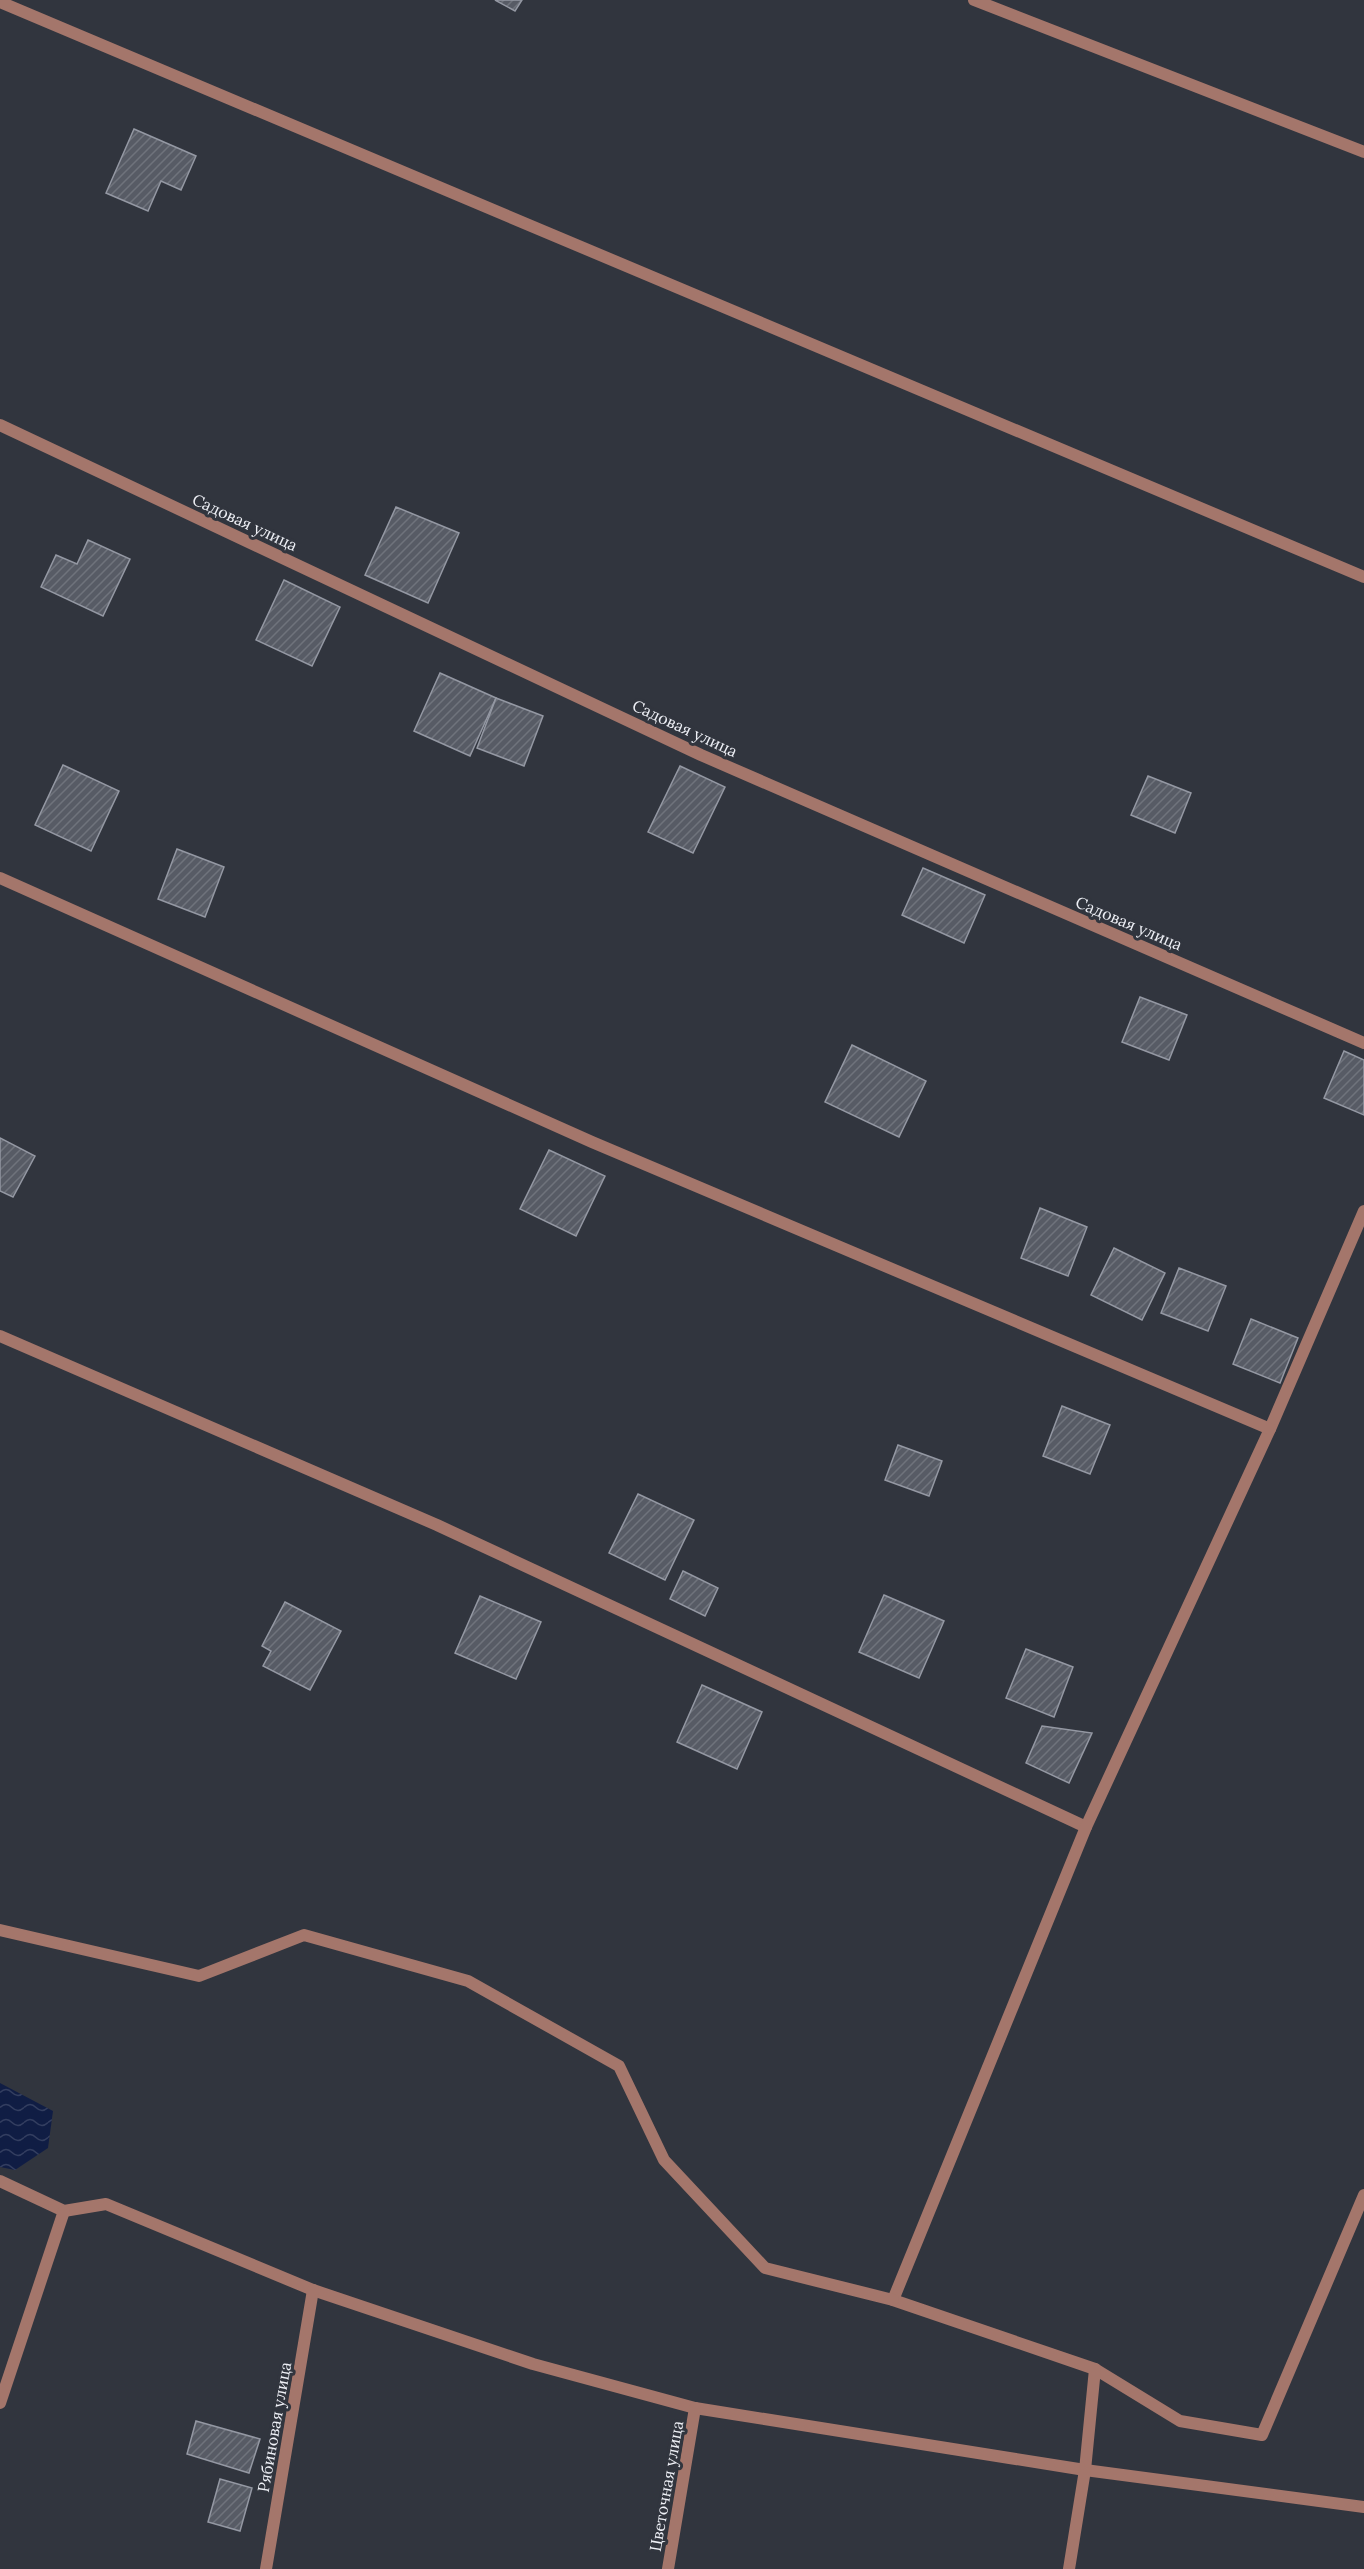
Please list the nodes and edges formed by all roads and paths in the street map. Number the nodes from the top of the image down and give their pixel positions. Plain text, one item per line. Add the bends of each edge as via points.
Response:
1 (975, 0) edge
2 (0, 2) edge
3 (1364, 152) edge
4 (0, 425) edge
5 (1364, 578) edge
6 (0, 878) edge
7 (1364, 1043) edge
8 (1364, 1211) edge
9 (0, 1336) edge
10 (1270, 1429) junction
11 (1086, 1827) junction
12 (0, 1930) edge
13 (0, 2181) edge
14 (1364, 2195) edge
15 (64, 2211) junction
16 (313, 2290) junction
17 (893, 2300) junction
18 (1095, 2369) junction
19 (0, 2403) edge
20 (695, 2408) junction
21 (1085, 2470) junction
22 (1364, 2506) edge
23 (266, 2569) edge
24 (668, 2569) edge
25 (1069, 2569) edge

1 - 3 street
2 - 5 street
4 - 7 street, Садовая улица via 701,755
6 - 10 street via 592,1142
8 - 10 street
9 - 11 street via 437,1525
10 - 11 street
11 - 17 street
12 - 17 street via 199,1976 304,1935 468,1981 619,2066 664,2160 765,2268
13 - 15 street
14 - 18 street via 1262,2435 1180,2421
15 - 16 street via 106,2204
15 - 19 street
16 - 20 street via 533,2364
16 - 23 street, Рябиновая улица
17 - 18 street
18 - 21 street
20 - 21 street
20 - 24 street, Цветочная улица
21 - 22 street
21 - 25 street

